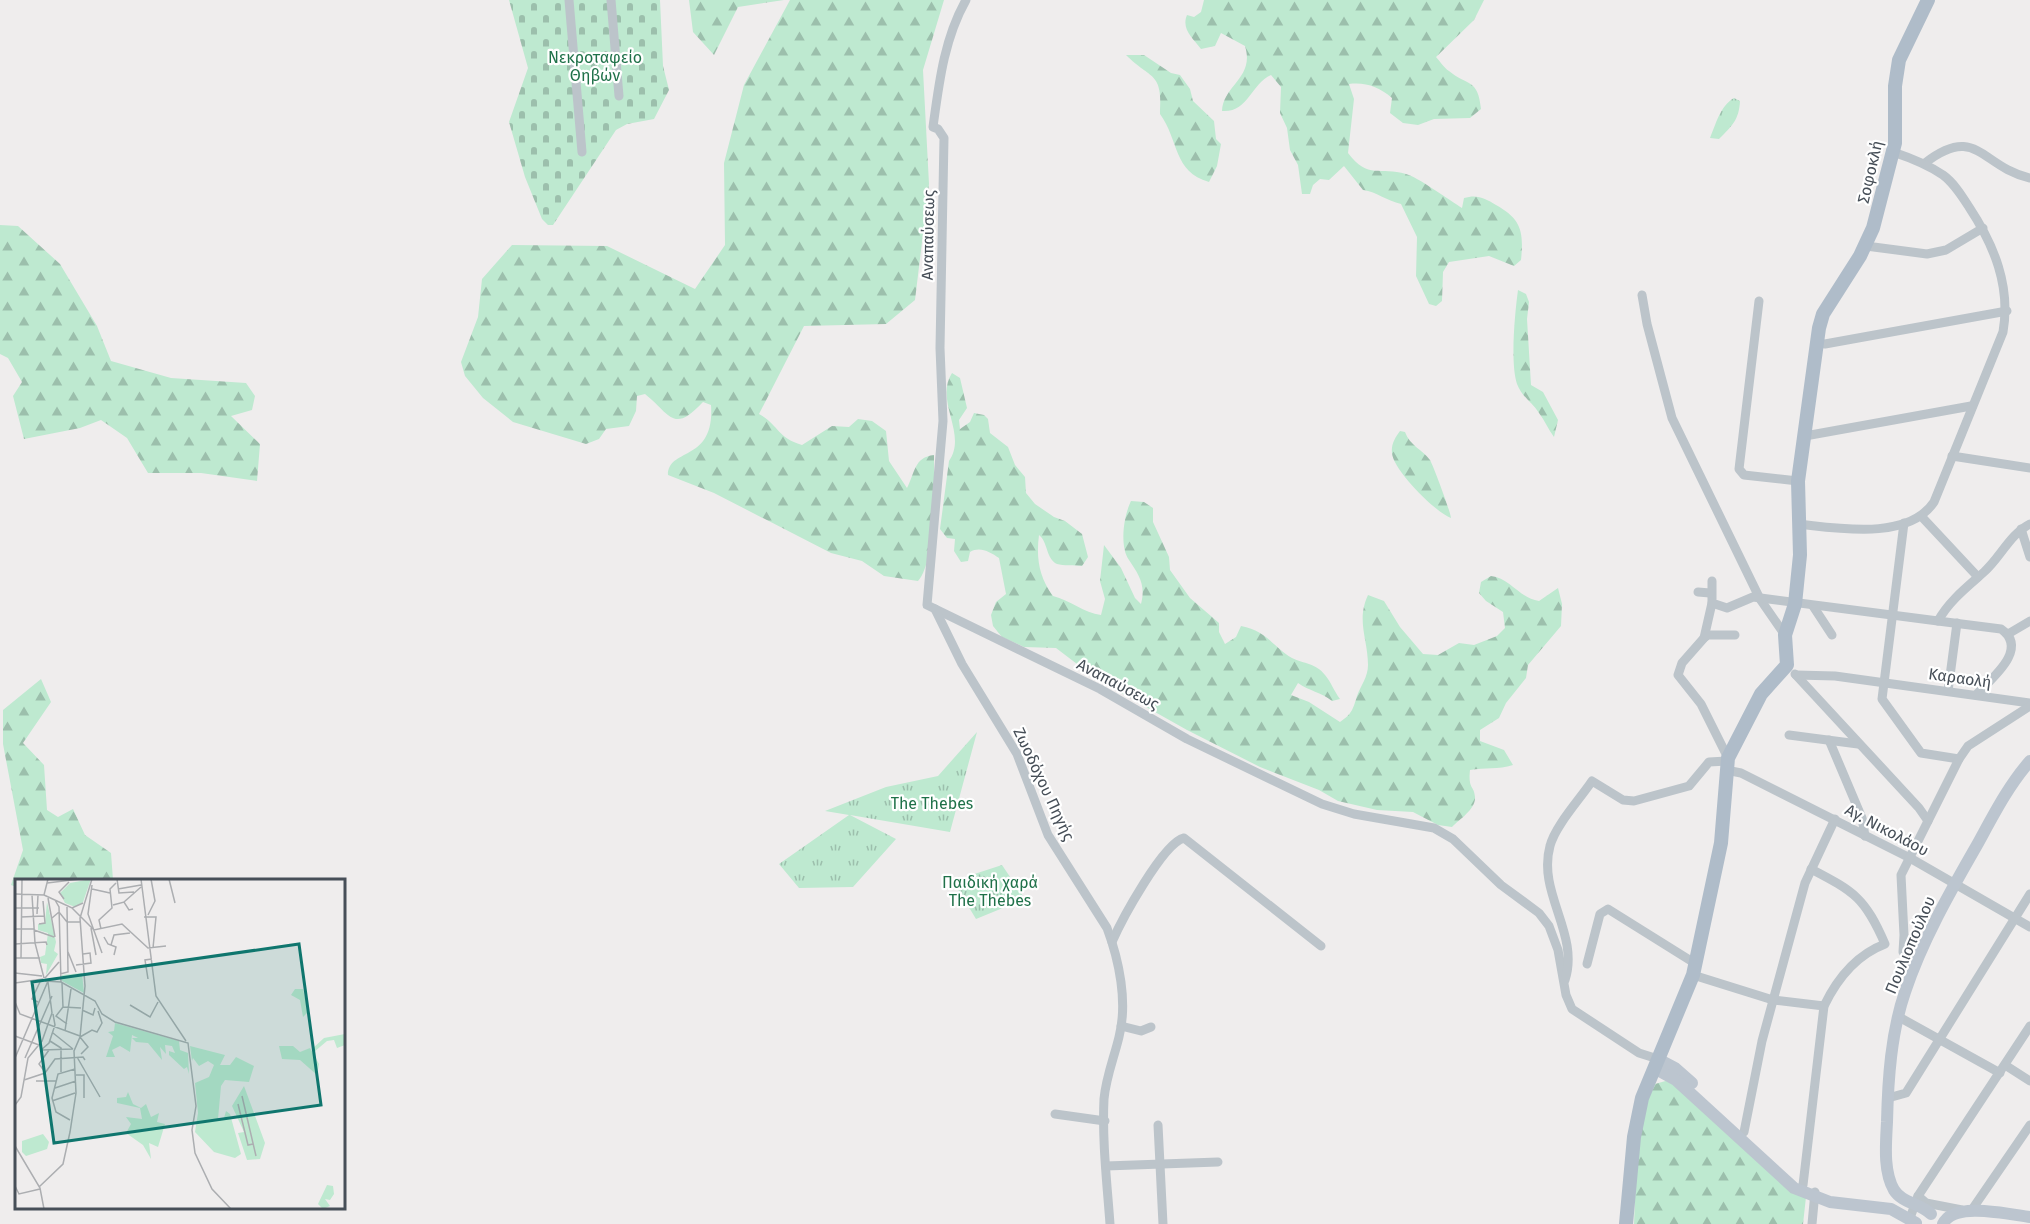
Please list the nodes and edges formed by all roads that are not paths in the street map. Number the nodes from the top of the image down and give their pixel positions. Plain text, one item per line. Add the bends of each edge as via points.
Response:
1 (569, 0) edge
2 (611, 0) edge
3 (966, 0) edge
4 (1928, 0) edge
5 (619, 96) dead end
6 (582, 152) dead end
7 (1893, 152) junction
8 (1924, 163) junction
9 (2030, 178) edge
10 (1983, 228) junction
11 (1866, 246) junction
12 (1642, 295) dead end
13 (1760, 301) dead end
14 (2007, 311) junction
15 (1816, 343) junction
16 (1971, 405) junction
17 (1805, 436) junction
18 (1952, 456) junction
19 (2030, 468) edge
20 (1798, 482) junction
21 (1921, 516) junction
22 (1904, 522) junction
23 (1798, 524) junction
24 (2026, 526) edge
25 (2030, 557) edge
26 (1978, 577) junction
27 (1712, 581) dead end
28 (1698, 592) dead end
29 (1711, 598) junction
30 (1760, 599) junction
31 (1795, 604) junction
32 (1813, 606) junction
33 (934, 609) junction
34 (1894, 616) junction
35 (1938, 621) junction
36 (2030, 621) edge
37 (1957, 623) junction
38 (965, 624) junction
39 (2008, 633) junction
40 (1735, 635) dead end
41 (1785, 635) junction
42 (1832, 635) dead end
43 (949, 636) junction
44 (1704, 638) junction
45 (1791, 670) junction
46 (1885, 682) junction
47 (1948, 692) junction
48 (1976, 695) junction
49 (2030, 704) edge
50 (1789, 735) dead end
51 (1828, 740) junction
52 (1858, 744) junction
53 (1959, 759) junction
54 (2030, 761) edge
55 (1727, 763) junction
56 (1835, 819) junction
57 (1928, 821) junction
58 (1865, 836) junction
59 (1910, 858) junction
60 (1811, 869) junction
61 (1955, 882) junction
62 (2030, 894) edge
63 (2015, 918) junction
64 (2030, 927) edge
65 (1112, 942) junction
66 (1885, 944) junction
67 (1321, 946) dead end
68 (1903, 951) junction
69 (1587, 964) dead end
70 (1694, 969) junction
71 (1914, 970) junction
72 (1564, 983) junction
73 (1773, 1000) junction
74 (1824, 1006) junction
75 (1899, 1017) junction
76 (1121, 1026) junction
77 (2030, 1026) edge
78 (1151, 1027) dead end
79 (1940, 1037) junction
80 (1656, 1064) junction
81 (2002, 1069) junction
82 (2030, 1080) edge
83 (1888, 1098) junction
84 (1055, 1114) dead end
85 (1104, 1121) junction
86 (1158, 1125) dead end
87 (2030, 1125) edge
88 (1746, 1137) junction
89 (1218, 1162) dead end
90 (1161, 1164) junction
91 (1106, 1166) junction
92 (1803, 1185) junction
93 (1815, 1195) junction
94 (1913, 1200) junction
95 (1967, 1210) junction
96 (1931, 1214) junction
97 (2030, 1217) edge
98 (1914, 1222) edge
99 (1110, 1224) edge
100 (1163, 1224) edge
101 (1626, 1224) edge
102 (1812, 1224) edge
103 (1941, 1224) edge

1 - 6 street
2 - 5 street
3 - 33 street, Αναπαύσεως via 953,22 936,95 933,127 944,138 940,348 943,421 927,605
4 - 7 main road, Σοφοκλή via 1899,60
7 - 8 street
7 - 11 main road, Σοφοκλή
8 - 9 street via 1942,150 1960,145 1974,148 2017,175
8 - 10 street via 1952,185
10 - 11 street via 1946,250 1926,254
10 - 14 street via 1999,264
11 - 15 main road, Σοφοκλή via 1823,314
12 - 30 street via 1672,418
13 - 20 street via 1739,469 1744,475
14 - 15 street
14 - 16 street via 2003,332
15 - 17 main road, Σοφοκλή
16 - 17 street
16 - 18 street
17 - 20 main road, Σοφοκλή
18 - 19 street
18 - 21 street via 1934,502
20 - 23 main road, Σοφοκλή
21 - 22 street
21 - 26 street
22 - 23 street via 1861,531
22 - 34 street
23 - 31 main road, Σοφοκλή via 1800,555
24 - 25 street
24 - 26 street
26 - 35 street via 1951,602
27 - 29 street
28 - 29 street
29 - 30 street via 1727,608 1753,597
29 - 44 street
30 - 31 street
30 - 41 street
31 - 32 street
31 - 41 main road, Σοφοκλή
32 - 34 street
32 - 42 street
33 - 38 street, Αναπαύσεως
33 - 43 street, Ζωοδόχου Πηγής
34 - 35 street
34 - 46 street
35 - 37 street
36 - 39 street
37 - 39 street
37 - 47 street
38 - 43 street
38 - 72 street, Αναπαύσεως via 1100,689 1187,739 1312,800 1354,814 1434,828 1453,839 1501,885 1539,913 1558,950
39 - 48 street via 2009,661
40 - 44 street
41 - 45 main road, Σοφοκλή
43 - 65 street, Ζωοδόχου Πηγής via 1017,754 1048,835
44 - 55 street via 1682,663 1678,675 1701,705
45 - 46 street, Καραολή
45 - 52 street
45 - 55 main road via 1761,694
46 - 47 street, Καραολή
46 - 53 street via 1882,699 1916,748 1921,753
47 - 48 street, Καραολή
48 - 49 street, Καραολή
49 - 53 street via 1968,746
50 - 51 street
51 - 52 street
51 - 58 street via 1862,818
52 - 57 street
53 - 57 street
54 - 61 street, Πουλιοπούλου via 2006,794
55 - 56 street, Αγ. Νικολάου
55 - 70 main road via 1721,843
55 - 72 street via 1709,762 1695,783 1634,801 1623,800 1592,781 1555,835 1548,854 1550,890 1568,945 1569,965
56 - 58 street, Αγ. Νικολάου
56 - 60 street
57 - 59 street
58 - 59 street, Αγ. Νικολάου
59 - 61 street, Αγ. Νικολάου
59 - 68 street via 1900,882
60 - 66 street via 1852,891 1871,912
60 - 73 street
61 - 63 street, Αγ. Νικολάου
61 - 71 street, Πουλιοπούλου
62 - 63 street
63 - 64 street, Αγ. Νικολάου
63 - 79 street
65 - 67 street via 1142,887 1171,847 1184,838
65 - 76 street, Ζωοδόχου Πηγής via 1121,986
66 - 68 street
66 - 74 street via 1869,950 1853,965 1835,984
68 - 71 street
69 - 70 street via 1600,914 1608,909
70 - 73 street
70 - 80 main road
71 - 75 street, Πουλιοπούλου
72 - 80 street, Αναπαύσεως via 1572,1009
73 - 74 street
73 - 88 street
74 - 92 street
75 - 79 street
75 - 83 street, Πουλιοπούλου
76 - 78 street via 1141,1031
76 - 85 street, Ζωοδόχου Πηγής via 1107,1082
77 - 81 street
79 - 81 street
79 - 83 street via 1906,1093
80 - 88 street via 1675,1068
80 - 101 main road via 1642,1098 1634,1137
81 - 82 street
81 - 94 street
83 - 94 street, Πουλιοπούλου via 1889,1173 1893,1189
84 - 85 street
85 - 91 street, Ζωοδόχου Πηγής
86 - 90 street
87 - 95 street
88 - 92 street
88 - 93 street via 1784,1180
89 - 90 street
90 - 91 street
90 - 100 street
91 - 99 street, Ζωοδόχου Πηγής
92 - 93 street
93 - 94 street
93 - 98 street via 1892,1209
93 - 102 street
94 - 95 street
94 - 96 street, Πουλιοπούλου
94 - 98 street
95 - 97 street
95 - 103 street via 1948,1215
96 - 98 street
96 - 103 street, Πουλιοπούλου

